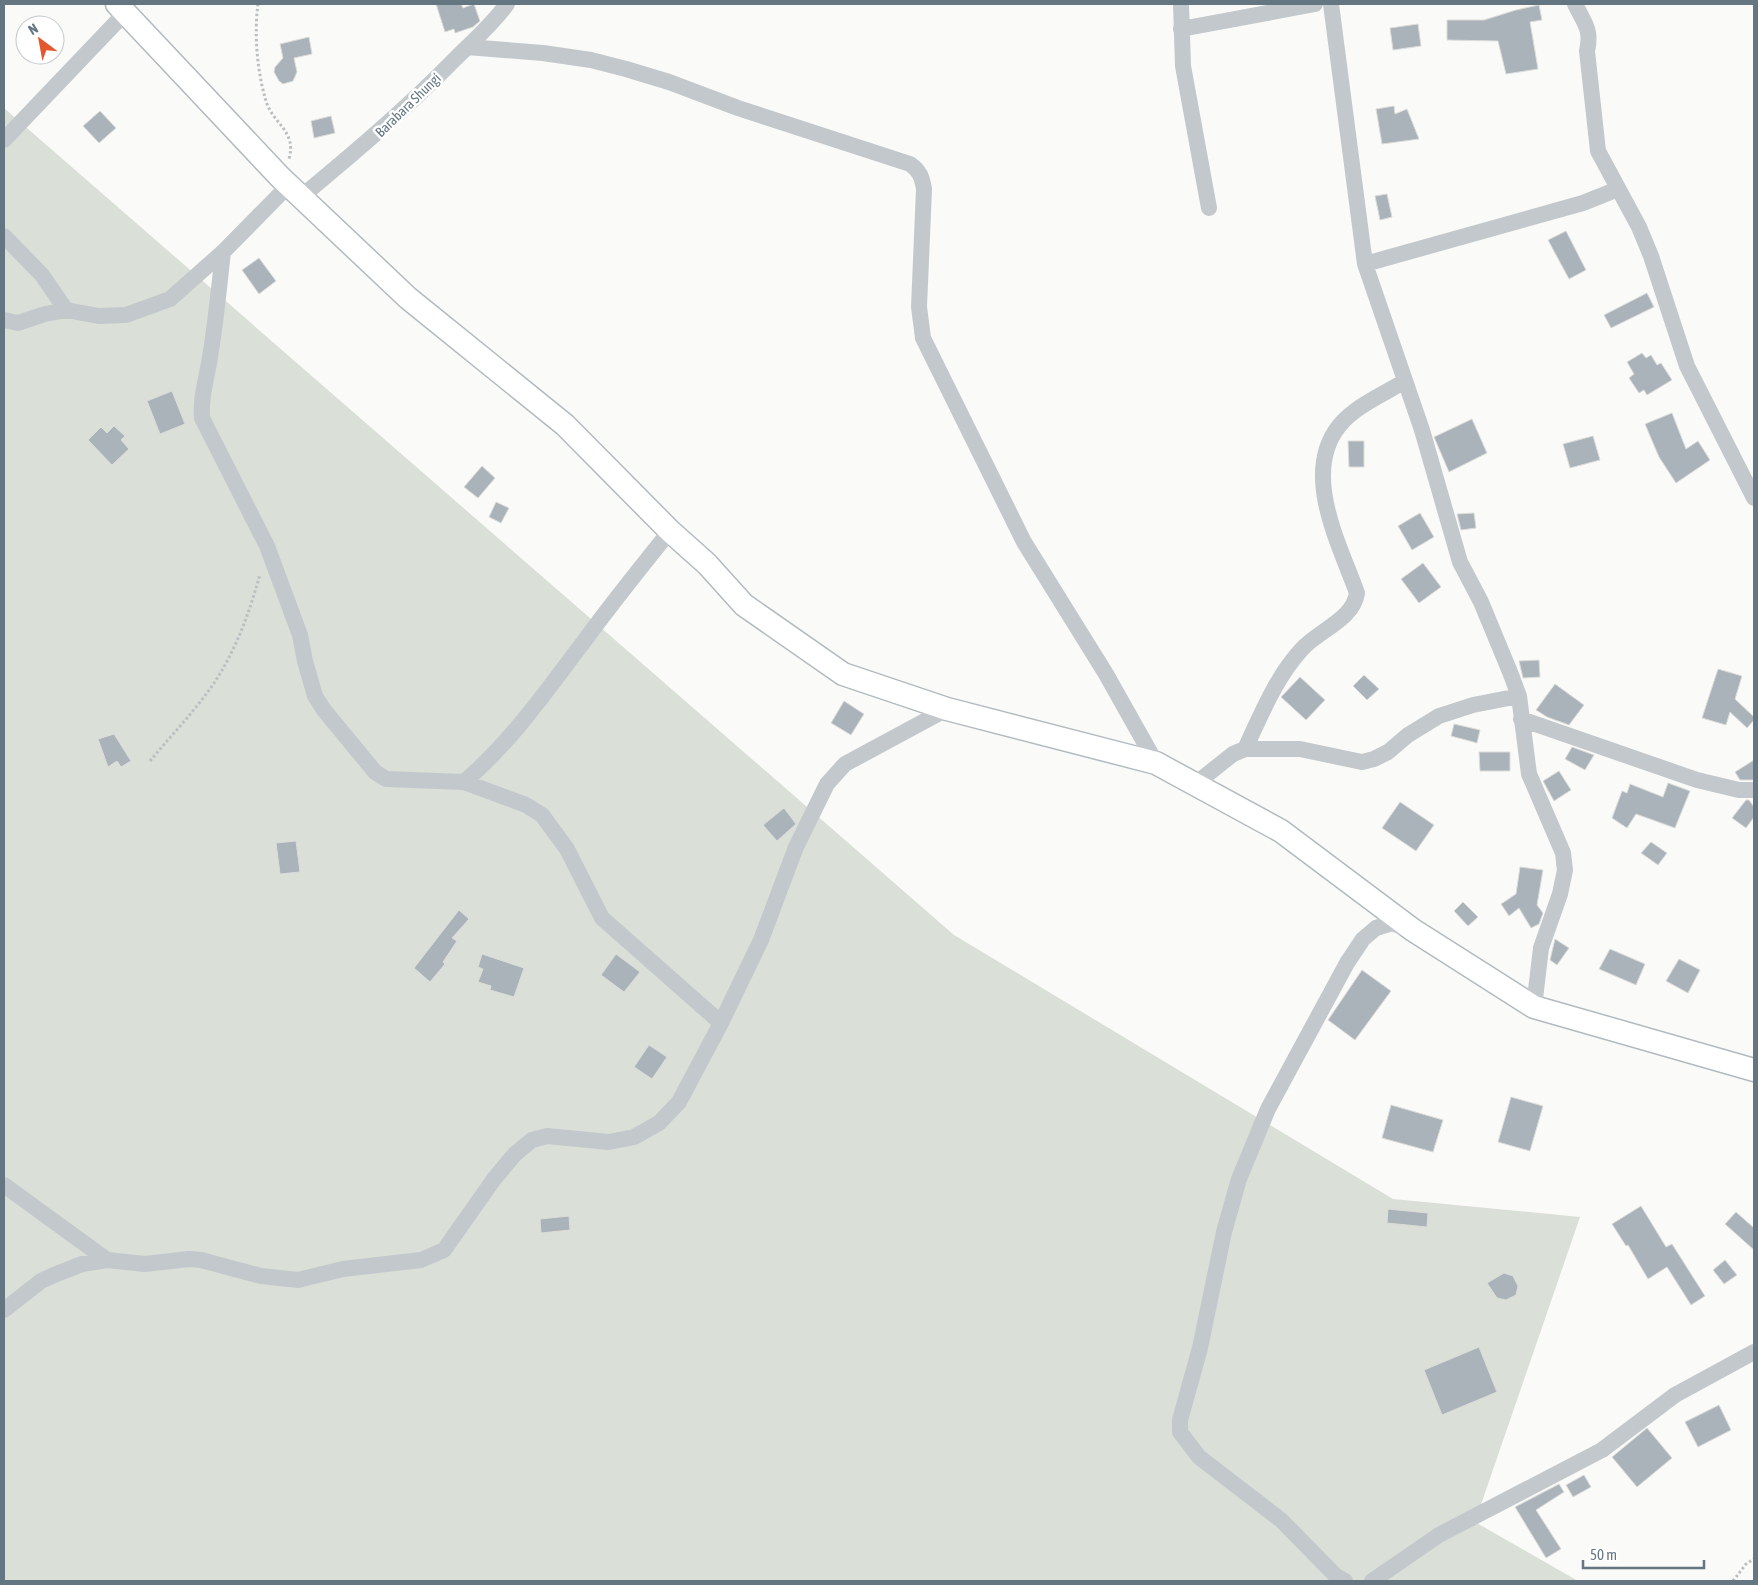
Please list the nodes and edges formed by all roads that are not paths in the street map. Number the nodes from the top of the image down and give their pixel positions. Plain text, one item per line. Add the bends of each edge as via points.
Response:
1 (507, 4) edge
2 (1180, 4) edge
3 (1315, 4) edge
4 (1331, 4) edge
5 (1575, 4) edge
6 (121, 8) edge
7 (1180, 29) junction
8 (467, 47) junction
9 (4, 140) edge
10 (290, 186) junction
11 (1618, 189) junction
12 (1209, 208) dead end
13 (4, 236) edge
14 (223, 252) junction
15 (1365, 264) junction
16 (66, 310) junction
17 (8, 324) edge
18 (1405, 381) junction
19 (1754, 498) edge
20 (670, 531) junction
21 (1519, 696) junction
22 (948, 709) junction
23 (1521, 719) junction
24 (1245, 749) junction
25 (1156, 763) junction
26 (464, 782) junction
27 (1194, 785) junction
28 (1754, 790) edge
29 (1413, 930) junction
30 (1534, 1007) junction
31 (721, 1023) junction
32 (1754, 1070) edge
33 (4, 1185) edge
34 (107, 1260) junction
35 (4, 1310) edge
36 (1754, 1352) edge
37 (1345, 1581) edge
38 (1372, 1581) edge

1 - 8 street, Barabara Shungi
2 - 7 street
3 - 7 street
4 - 15 street
5 - 11 street via 1590,37 1587,51 1598,151
6 - 9 street
6 - 10 street
7 - 12 street via 1183,66
8 - 10 street, Barabara Shungi via 373,138
8 - 25 street via 552,54 626,69 838,139 917,169 924,188 918,307 923,338 1024,542 1106,674
10 - 14 street, Barabara Shungi
10 - 20 street via 408,298 565,425
11 - 15 street via 1583,203
11 - 19 street via 1651,256 1687,366
13 - 16 street via 42,275
14 - 16 street, Barabara Shungi via 170,299 150,307 126,315 99,316
14 - 26 street via 212,347 201,400 202,418 267,546 300,635 315,696 375,772 386,779
15 - 18 street
16 - 17 street
18 - 21 street via 1460,562 1496,635
18 - 24 street via 1363,406 1340,425 1330,441 1324,459 1322,483 1357,593 1356,603 1349,613 1303,647 1288,665
20 - 22 street via 707,564 744,605 844,674
20 - 26 street via 611,604 527,718 491,759
21 - 23 street
21 - 24 street via 1439,716 1388,752 1362,762 1300,749
22 - 25 street
22 - 31 street via 846,764 827,784 796,847 761,940
23 - 28 street via 1697,780 1739,790
23 - 30 street via 1529,774 1563,853 1565,870 1560,894 1540,948
24 - 27 street via 1233,754
25 - 27 street
26 - 31 street via 526,805 542,815 567,848 602,918
27 - 29 street via 1281,831
29 - 30 street
29 - 37 street via 1392,923 1376,928 1363,939 1268,1109 1239,1179 1224,1232 1200,1348 1180,1420 1180,1432 1199,1457 1281,1520 1336,1576
30 - 32 street
31 - 34 street via 679,1102 659,1123 634,1137 609,1142 547,1136 532,1140 515,1154 444,1250 434,1256 343,1269 298,1280 261,1276 195,1260 145,1264
33 - 34 street
34 - 35 street via 82,1264 41,1281
36 - 38 street via 1674,1395 1602,1450 1439,1535

